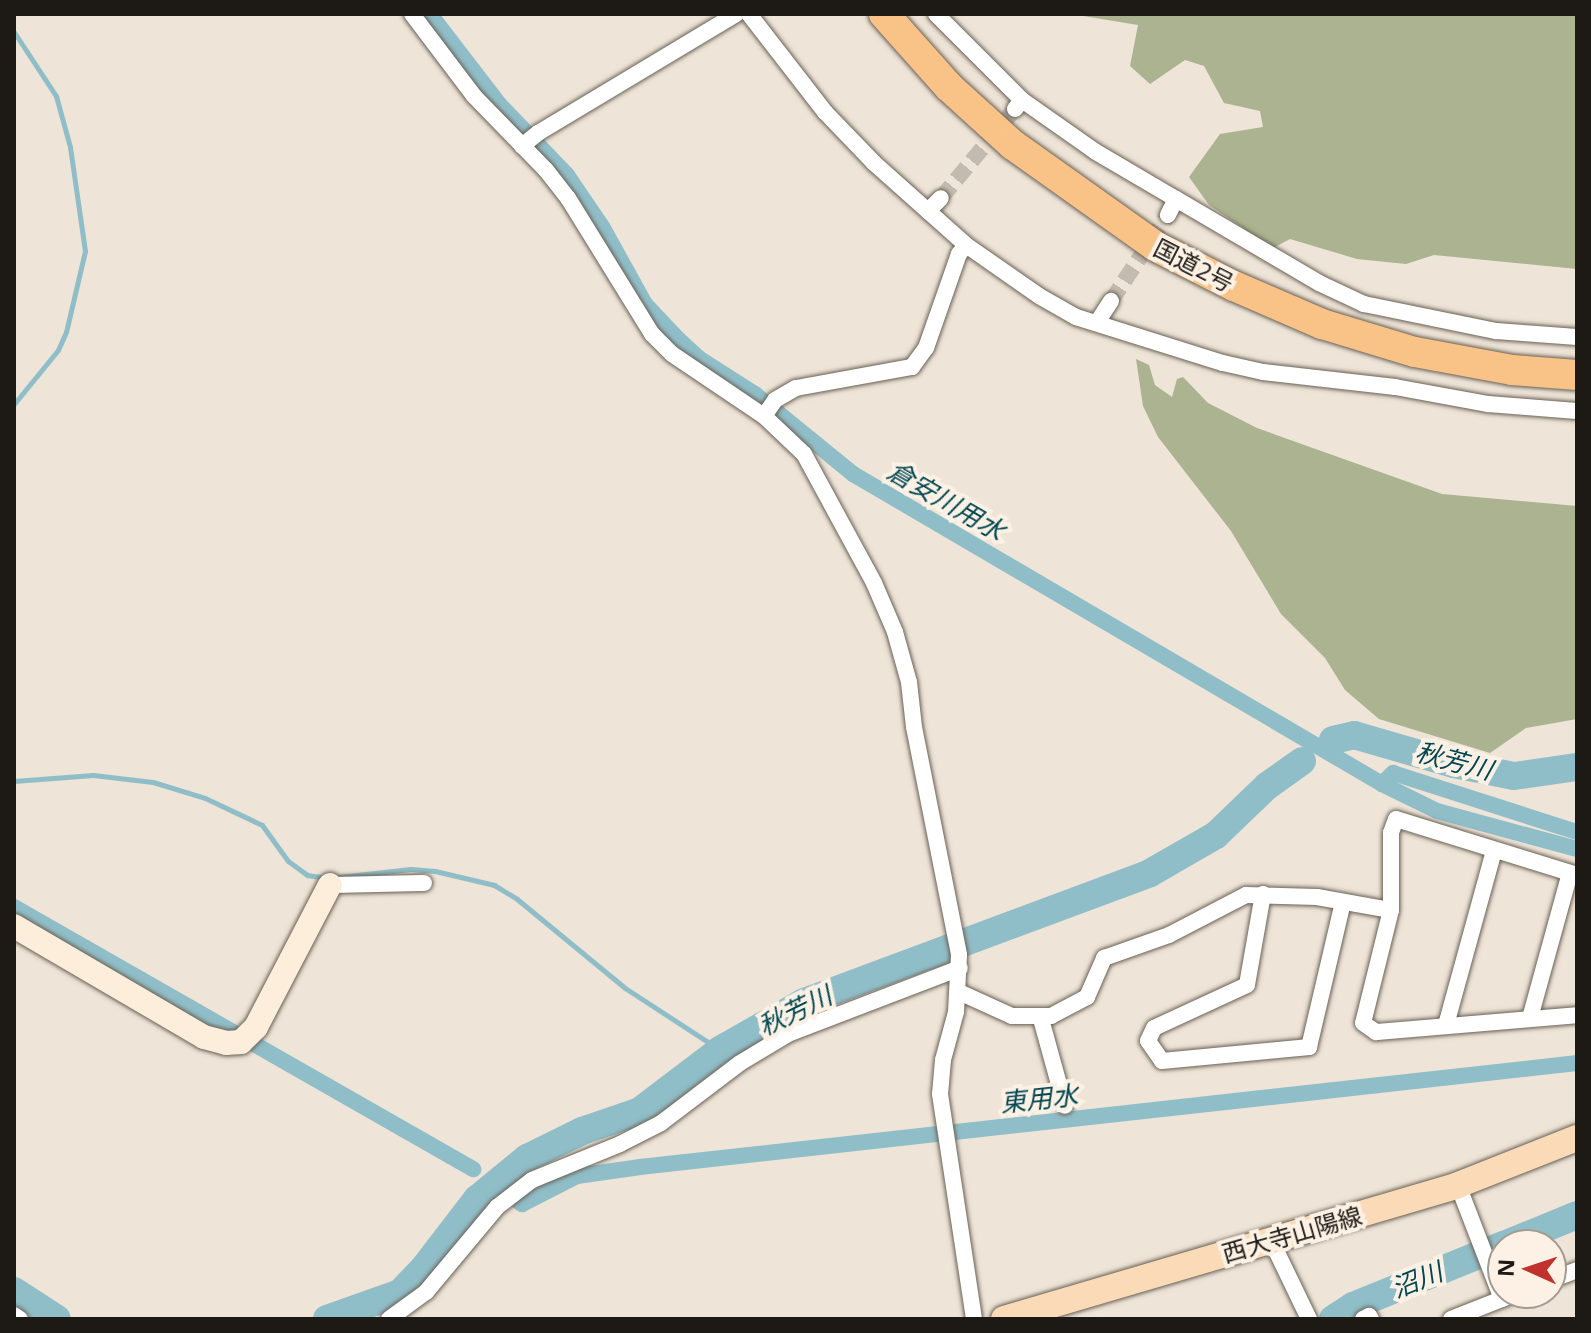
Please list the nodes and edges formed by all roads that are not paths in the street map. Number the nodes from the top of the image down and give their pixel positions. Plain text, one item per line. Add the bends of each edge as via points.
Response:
1 (412, 14) edge
2 (736, 14) edge
3 (749, 14) edge
4 (884, 14) edge
5 (936, 14) edge
6 (529, 141) junction
7 (941, 198) tunnel mouth
8 (1176, 199) junction
9 (928, 211) junction
10 (1168, 215) tunnel mouth
11 (966, 245) junction
12 (1111, 301) tunnel mouth
13 (1098, 321) junction
14 (1577, 337) edge
15 (1577, 375) edge
16 (768, 410) junction
17 (1577, 411) edge
18 (1494, 851) junction
19 (1574, 874) edge
20 (424, 883) dead end
21 (330, 885) joint
22 (1263, 894) junction
23 (1343, 902) junction
24 (1391, 910) junction
25 (14, 926) edge
26 (960, 962) junction
27 (959, 992) junction
28 (1577, 1015) edge
29 (1530, 1018) junction
30 (1041, 1019) junction
31 (1446, 1025) junction
32 (1065, 1106) dead end
33 (1577, 1138) edge
34 (1458, 1185) junction
35 (1271, 1240) junction
36 (1487, 1247) edge
37 (1487, 1305) edge
38 (14, 1315) edge
39 (20, 1319) edge
40 (389, 1319) edge
41 (974, 1319) edge
42 (1004, 1319) edge
43 (1309, 1319) edge
44 (1363, 1319) edge
45 (1371, 1319) edge
46 (1451, 1319) edge

1 - 6 street via 474,96
2 - 6 street
3 - 9 street via 825,112
4 - 15 highway, 国道2号 via 949,87 1013,145 1168,252 1322,324 1415,352 1512,370
5 - 8 street via 1018,104
6 - 16 street via 652,334 672,354
7 - 9 street
8 - 10 street
8 - 14 street via 1364,304 1496,331
9 - 11 street
11 - 13 street via 1039,296 1076,317
11 - 16 street via 926,348 912,367 796,388
12 - 13 street
13 - 17 street via 1263,372 1488,404
16 - 26 street via 818,475 895,632 909,682
18 - 19 street
18 - 24 street via 1396,819 1391,833
18 - 31 street
19 - 29 street
20 - 21 street
21 - 25 street via 256,1027 241,1042 204,1037
22 - 23 street
22 - 23 street via 1247,985 1154,1028 1148,1041 1162,1061 1309,1047
22 - 30 street via 1246,895 1169,935 1104,958 1087,997
23 - 24 street
24 - 31 street via 1363,1023 1376,1032
26 - 27 street
26 - 40 street via 788,1034 661,1123 532,1180 497,1207 426,1292
27 - 30 street via 1012,1016
27 - 41 street via 943,1060 942,1129
28 - 29 street
29 - 31 street
30 - 32 street
33 - 34 main road, 西大寺山陽線
34 - 35 main road, 西大寺山陽線
34 - 36 street
35 - 42 main road, 西大寺山陽線
35 - 43 street
37 - 46 street
38 - 39 street
44 - 45 street

